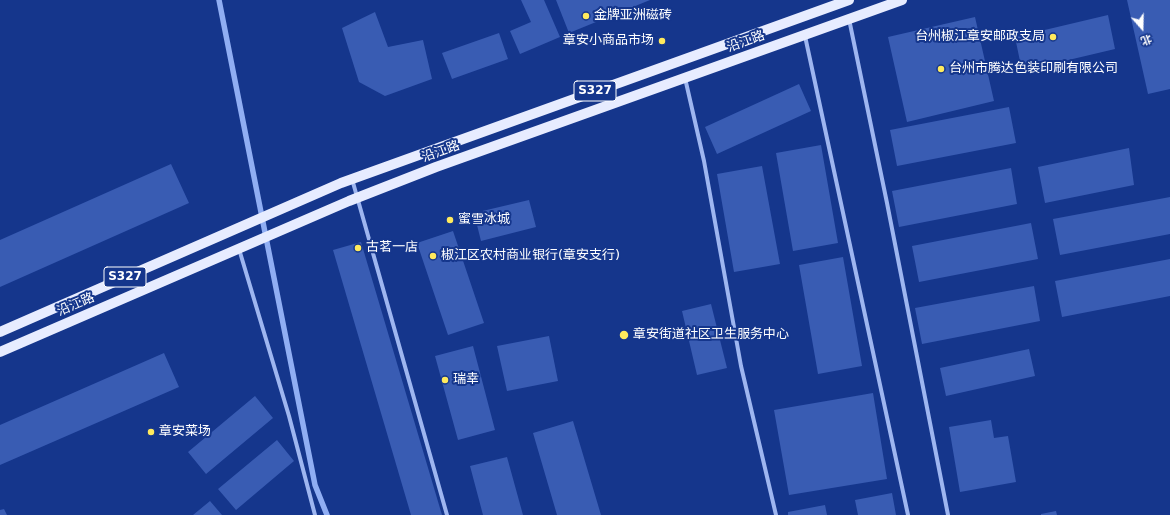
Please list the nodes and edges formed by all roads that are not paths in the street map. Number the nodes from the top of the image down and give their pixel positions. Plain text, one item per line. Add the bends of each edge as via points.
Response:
1 (849, 0) edge
2 (902, 0) edge
3 (848, 19) junction
4 (804, 36) junction
5 (685, 78) junction
6 (352, 179) junction
7 (353, 199) junction
8 (238, 249) junction
9 (0, 332) edge
10 (0, 352) edge
11 (315, 515) edge
12 (447, 515) edge
13 (776, 515) edge
14 (908, 515) edge
15 (948, 515) edge

1 - 6 main road, 沿江路 / S327
2 - 3 main road, 沿江路
3 - 4 main road, 沿江路
3 - 15 street
4 - 5 main road, 沿江路
4 - 14 street
5 - 7 main road, 沿江路
5 - 13 street via 704,161 741,366
6 - 7 street
6 - 9 main road, 沿江路 / S327
7 - 8 main road, 沿江路
7 - 12 street
8 - 10 main road, 沿江路
8 - 11 street via 290,416

